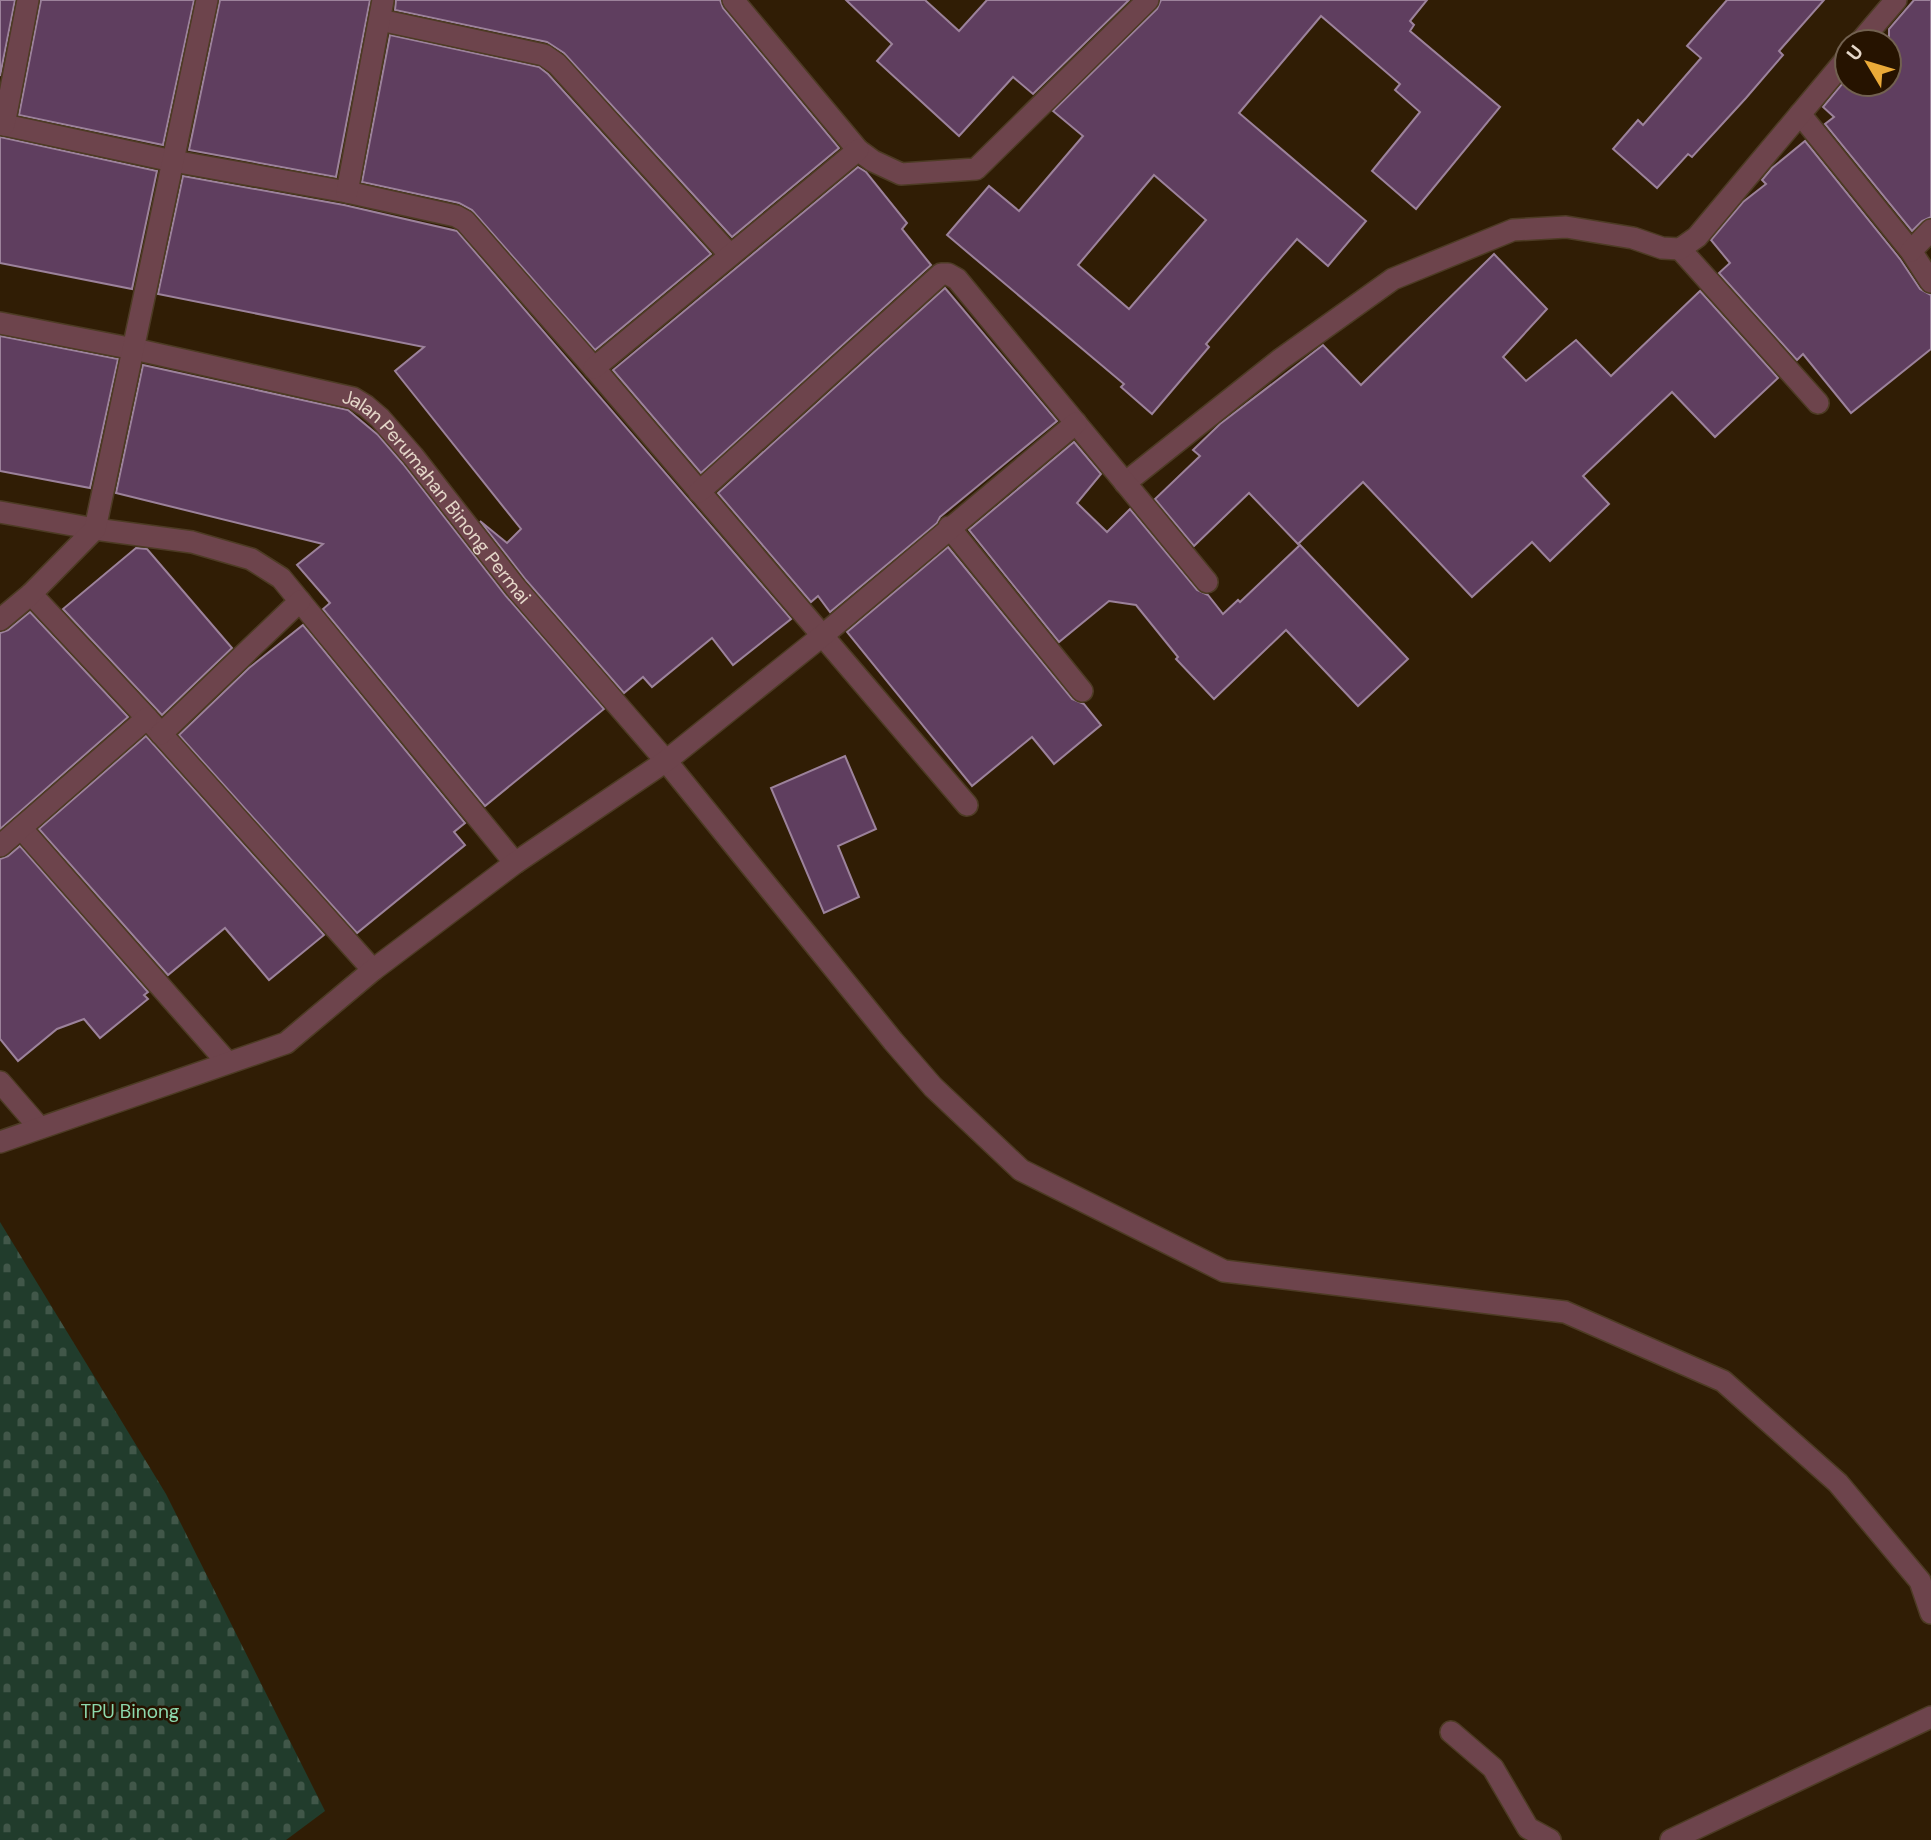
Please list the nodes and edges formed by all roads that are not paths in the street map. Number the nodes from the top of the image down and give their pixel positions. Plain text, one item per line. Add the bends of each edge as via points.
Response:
1 (28, 0) edge
2 (207, 0) edge
3 (1148, 0) edge
4 (1896, 0) edge
5 (743, 4) edge
6 (381, 10) edge
7 (1872, 28) edge
8 (1833, 75) edge
9 (1800, 114) junction
10 (2, 125) edge
11 (858, 150) junction
12 (173, 161) junction
13 (347, 192) junction
14 (1931, 230) edge
15 (1680, 249) junction
16 (1911, 251) junction
17 (730, 255) junction
18 (1931, 282) edge
19 (0, 323) edge
20 (134, 349) junction
21 (594, 368) junction
22 (1818, 403) dead end
23 (1076, 423) junction
24 (1125, 483) junction
25 (699, 492) junction
26 (0, 512) edge
27 (949, 527) junction
28 (95, 529) junction
29 (1207, 582) dead end
30 (31, 594) junction
31 (300, 601) junction
32 (0, 620) edge
33 (822, 636) junction
34 (1082, 691) dead end
35 (154, 726) junction
36 (666, 761) junction
37 (967, 805) dead end
38 (21, 828) junction
39 (0, 846) edge
40 (515, 863) junction
41 (373, 970) junction
42 (227, 1062) junction
43 (0, 1082) edge
44 (38, 1127) junction
45 (0, 1142) edge
46 (1931, 1611) edge
47 (1931, 1717) edge
48 (1451, 1732) dead end
49 (1550, 1840) edge
50 (1671, 1840) edge

1 - 10 street
2 - 12 street
3 - 11 street via 975,169 901,174
4 - 7 street
5 - 11 street
6 - 13 street
6 - 17 street via 544,55 568,74
8 - 9 street
9 - 15 street via 1697,237
9 - 16 street
10 - 12 street
11 - 17 street
12 - 13 street
12 - 20 street
13 - 21 street via 466,221
14 - 16 street
15 - 22 street
15 - 24 street via 1566,226 1513,230 1393,279 1281,359
16 - 18 street
17 - 21 street
19 - 20 street, Jalan Perumahan Binong Permai
20 - 28 street
20 - 36 street, Jalan Perumahan Binong Permai via 353,398 366,406 413,456 516,588
21 - 25 street
23 - 24 street
23 - 25 street via 957,279 941,274
23 - 27 street
24 - 29 street
25 - 33 street
26 - 28 street
27 - 33 street
27 - 34 street
28 - 30 street
28 - 31 street via 192,542 251,559 281,578
30 - 32 street
30 - 35 street
31 - 35 street
31 - 40 street
33 - 36 street
33 - 37 street
35 - 38 street
35 - 41 street
36 - 40 street
36 - 46 street, Jalan Perumahan Binong Permai via 893,1041 933,1087 1021,1170 1224,1271 1565,1312 1723,1381 1838,1483 1920,1581
38 - 39 street
38 - 42 street
40 - 41 street
41 - 42 street via 286,1043
42 - 44 street
43 - 44 street
44 - 45 street
47 - 50 street
48 - 49 street via 1493,1768 1528,1828

